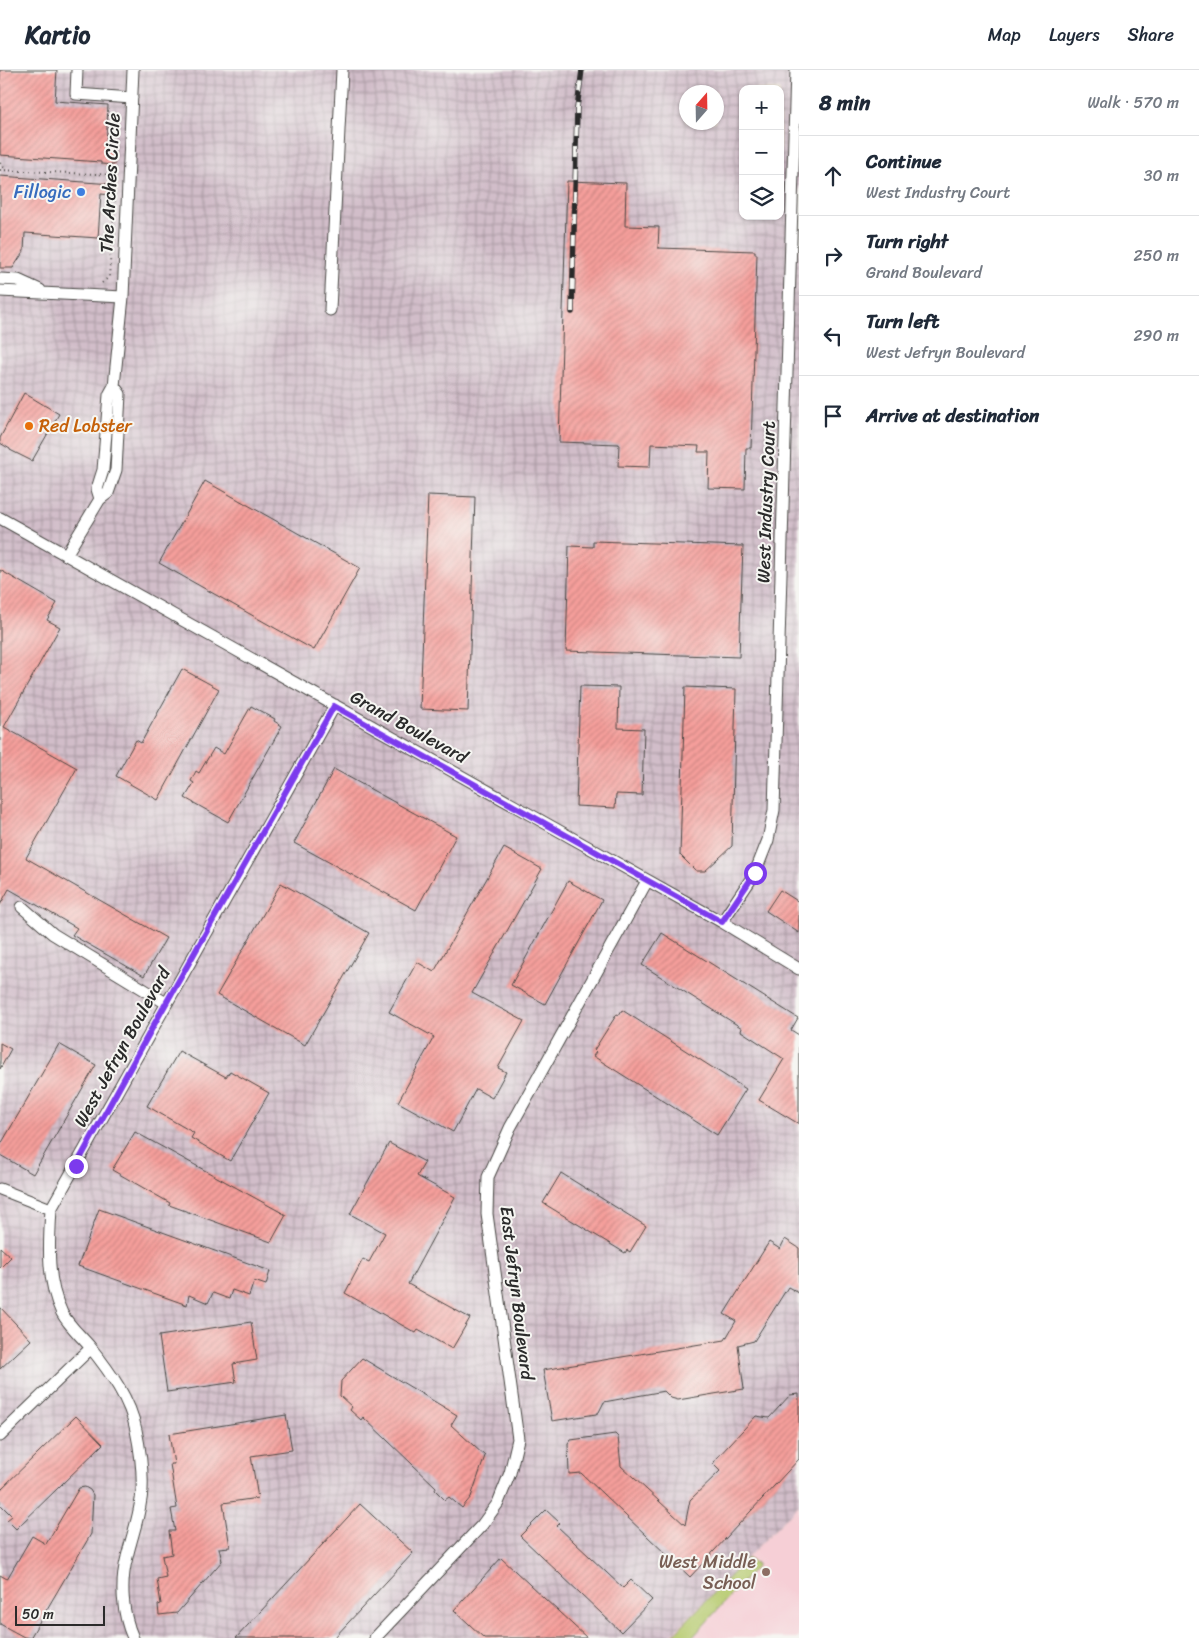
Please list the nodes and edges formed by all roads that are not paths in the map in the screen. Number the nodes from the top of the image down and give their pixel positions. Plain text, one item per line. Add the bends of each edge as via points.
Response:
1 (78, 70) edge
2 (133, 70) edge
3 (342, 70) edge
4 (796, 70) edge
5 (132, 98) junction
6 (0, 279) edge
7 (0, 292) edge
8 (49, 293) junction
9 (123, 297) junction
10 (330, 310) dead end
11 (0, 518) edge
12 (66, 555) junction
13 (334, 706) junction
14 (647, 881) junction
15 (22, 907) dead end
16 (722, 922) junction
17 (799, 955) edge
18 (796, 967) edge
19 (166, 1003) junction
20 (0, 1189) edge
21 (51, 1209) junction
22 (91, 1348) junction
23 (0, 1436) edge
24 (133, 1638) edge
25 (375, 1638) edge

1 - 5 street via 76,94
2 - 5 street, The Arches Circle
3 - 10 street
4 - 16 street, West Industry Court via 774,810 768,840 755,873
5 - 9 street, The Arches Circle
6 - 8 street via 18,280
7 - 8 street
8 - 9 street
9 - 12 street, The Arches Circle via 114,386 120,394 116,470 108,493 100,499
11 - 12 street, Grand Boulevard
12 - 13 street, Grand Boulevard
13 - 14 street, Grand Boulevard
13 - 19 street, West Jefryn Boulevard
14 - 16 street, Grand Boulevard
14 - 25 street, East Jefryn Boulevard via 510,1128 488,1177 487,1214 518,1440 510,1473 498,1503 482,1526
15 - 19 street via 53,934
16 - 18 street, Grand Boulevard
17 - 18 street
19 - 21 street, West Jefryn Boulevard
20 - 21 street
21 - 22 street, West Jefryn Boulevard via 49,1253 53,1289 63,1314
22 - 23 street
22 - 24 street, West Jefryn Boulevard via 128,1404 136,1429 142,1490 126,1559 123,1597

